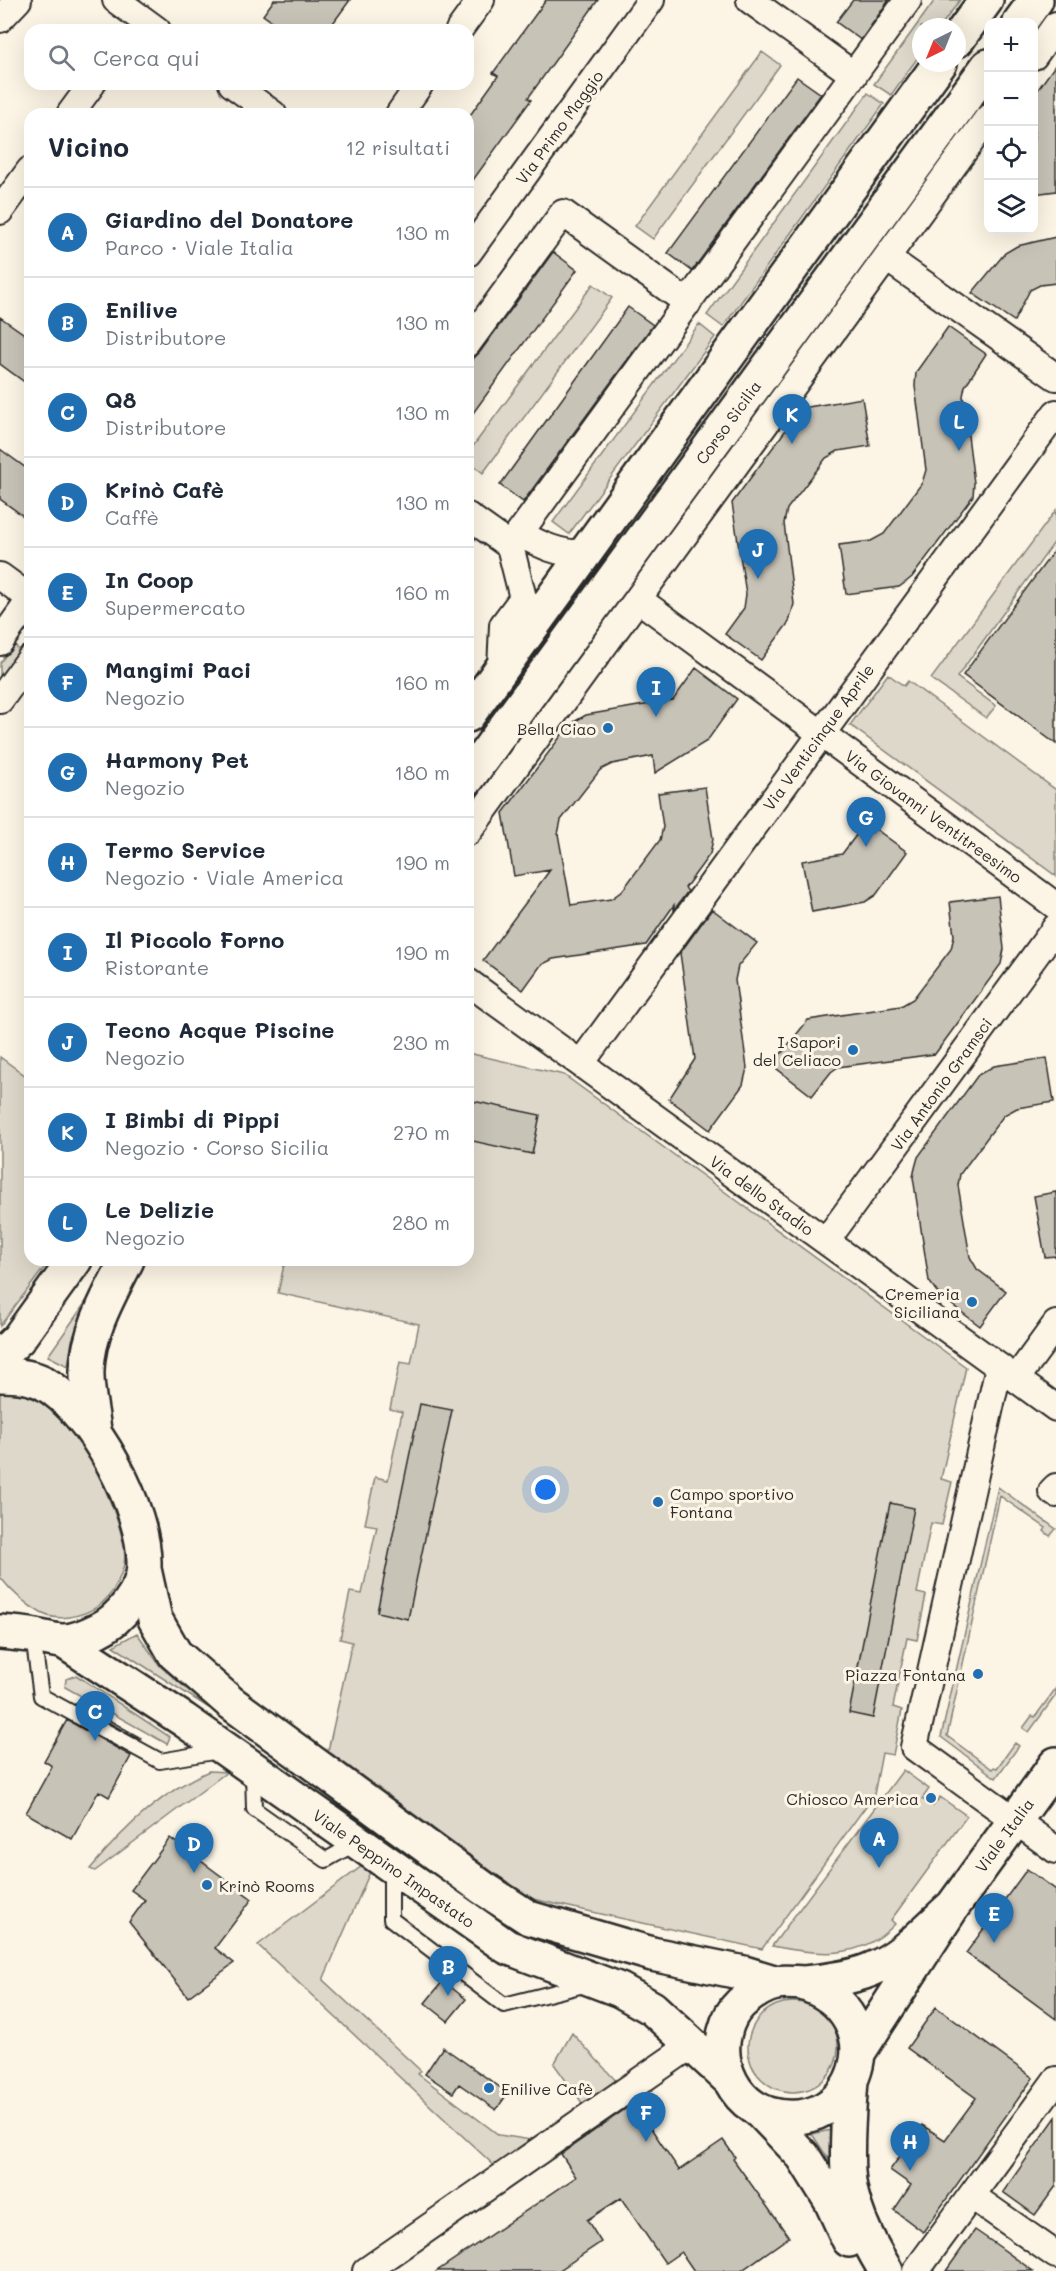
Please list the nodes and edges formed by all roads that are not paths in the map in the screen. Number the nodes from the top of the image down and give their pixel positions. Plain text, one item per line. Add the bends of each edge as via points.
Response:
1 (18, 0) edge
2 (116, 0) edge
3 (481, 0) edge
4 (651, 0) edge
5 (750, 0) edge
6 (909, 0) edge
7 (986, 0) edge
8 (1036, 0) edge
9 (1023, 18) edge
10 (0, 19) edge
11 (141, 24) edge
12 (463, 24) edge
13 (1056, 25) edge
14 (966, 28) edge
15 (1038, 50) edge
16 (984, 71) edge
17 (933, 72) edge
18 (854, 75) junction
19 (88, 90) edge
20 (239, 90) edge
21 (416, 90) edge
22 (74, 108) edge
23 (265, 108) edge
24 (403, 108) edge
25 (984, 124) edge
26 (24, 178) edge
27 (0, 211) edge
28 (474, 245) edge
29 (887, 258) junction
30 (688, 303) junction
31 (474, 335) edge
32 (1056, 378) edge
33 (1056, 412) edge
34 (668, 504) junction
35 (474, 519) edge
36 (515, 540) junction
37 (584, 554) junction
38 (668, 558) junction
39 (0, 576) edge
40 (24, 594) edge
41 (638, 599) junction
42 (24, 608) edge
43 (0, 642) edge
44 (590, 666) junction
45 (24, 667) edge
46 (501, 669) junction
47 (541, 679) junction
48 (0, 700) edge
49 (474, 707) edge
50 (821, 733) junction
51 (474, 775) edge
52 (474, 824) edge
53 (1056, 906) edge
54 (1056, 927) edge
55 (474, 986) edge
56 (581, 1063) junction
57 (826, 1241) junction
58 (71, 1266) edge
59 (124, 1266) edge
60 (1056, 1324) edge
61 (0, 1356) edge
62 (1007, 1373) junction
63 (0, 1375) edge
64 (1056, 1408) edge
65 (94, 1431) junction
66 (1056, 1487) edge
67 (1056, 1494) edge
68 (144, 1569) junction
69 (0, 1610) edge
70 (0, 1632) edge
71 (48, 1638) junction
72 (225, 1749) junction
73 (1056, 1764) edge
74 (1014, 1820) junction
75 (1056, 1850) edge
76 (391, 1865) junction
77 (953, 1906) junction
78 (600, 1982) junction
79 (789, 1983) junction
80 (693, 2044) junction
81 (855, 2066) junction
82 (729, 2079) junction
83 (1056, 2080) edge
84 (761, 2112) junction
85 (972, 2196) junction
86 (1056, 2255) edge
87 (366, 2271) edge
88 (865, 2271) edge
89 (886, 2271) edge
90 (916, 2271) edge

1 - 10 street
2 - 11 street
3 - 12 street
4 - 28 street, Via Primo Maggio
5 - 18 street
6 - 18 street
7 - 14 main road
8 - 9 main road
13 - 15 street
16 - 34 main road, Corso Sicilia
17 - 37 main road
18 - 30 street
19 - 22 street
20 - 23 street
21 - 24 street
25 - 29 street
26 - 27 street
29 - 32 street
29 - 38 street
30 - 31 street via 563,213
30 - 36 street
33 - 50 street, Via Venticinque Aprile
34 - 38 street
34 - 47 main road, Corso Sicilia
35 - 36 street
36 - 37 street via 567,554
36 - 46 street via 523,598 503,625
37 - 46 main road
38 - 41 street
39 - 40 street
41 - 44 street
41 - 50 street, Via Giovanni Ventitreesimo
42 - 43 street
44 - 47 street
44 - 52 street
45 - 48 street
46 - 49 main road
47 - 51 main road, Corso Sicilia
50 - 53 street, Via Giovanni Ventitreesimo
50 - 56 street, Via Venticinque Aprile
54 - 57 street, Via Antonio Gramsci
55 - 56 street, Via dello Stadio
56 - 57 street, Via dello Stadio
57 - 62 street, Via dello Stadio
58 - 61 main road via 18,1339
59 - 65 main road via 91,1341 87,1371
60 - 62 street
62 - 64 street, Via dello Stadio
62 - 74 street via 914,1747
63 - 65 main road via 20,1375 42,1382 61,1394
65 - 68 main road via 122,1485 142,1539
66 - 67 street via 1052,1491
68 - 71 main road via 123,1613 105,1626 84,1636
68 - 79 main road via 154,1619 175,1654 230,1702 529,1918 652,1954
69 - 71 main road, Viale Peppino Impastato
70 - 71 main road
71 - 72 main road, Viale Peppino Impastato
71 - 72 lane via 41,1696 160,1761
72 - 76 main road, Viale Peppino Impastato
73 - 74 main road, Viale Italia
74 - 75 street
74 - 77 main road, Viale Italia
76 - 78 main road, Viale Peppino Impastato via 507,1947
76 - 78 lane via 391,1919 504,2005
77 - 79 main road via 899,1953 871,1970 834,1979
77 - 81 main road
78 - 80 main road, Viale Peppino Impastato via 652,2008
79 - 81 main road via 820,1989 843,2008 856,2034
79 - 82 main road via 754,1992 735,2008 724,2031 722,2055
80 - 82 main road, Viale Peppino Impastato
80 - 87 street
81 - 84 main road via 839,2097 823,2110 802,2117
81 - 89 main road via 847,2132 848,2175 866,2235
82 - 84 main road via 742,2098
83 - 85 street
84 - 88 main road via 804,2156
85 - 86 street
85 - 90 street

